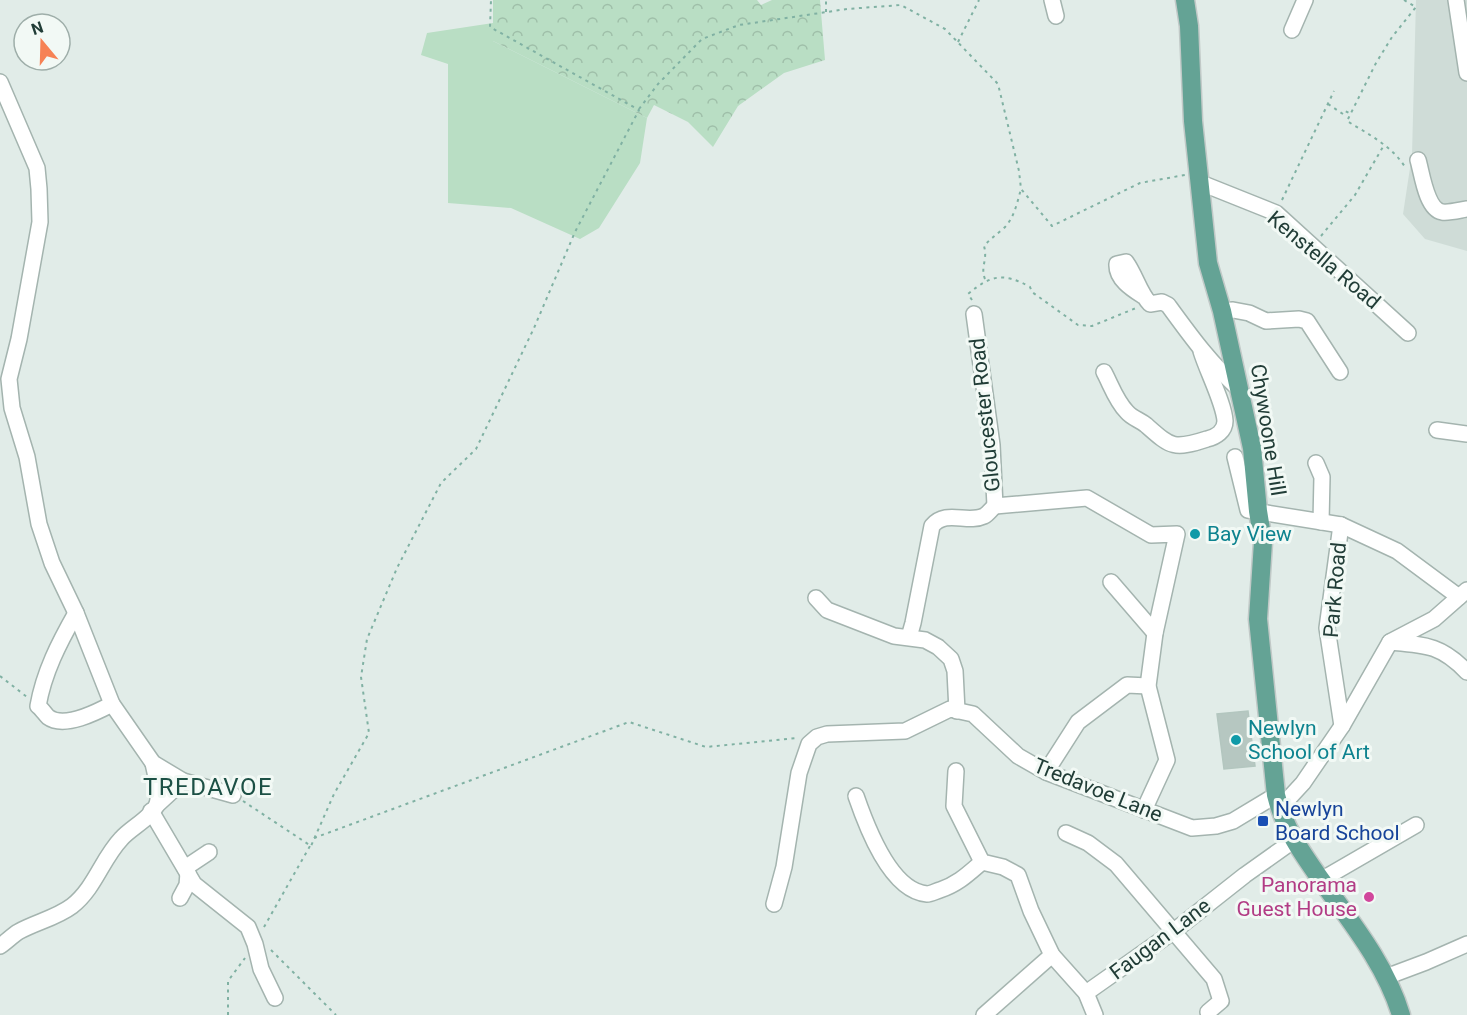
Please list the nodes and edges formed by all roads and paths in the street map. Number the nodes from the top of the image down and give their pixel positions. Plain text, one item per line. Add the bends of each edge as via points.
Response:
1 (491, 0) edge
2 (826, 0) edge
3 (979, 0) edge
4 (1052, 0) edge
5 (1185, 0) edge
6 (1305, 0) edge
7 (1404, 0) edge
8 (1456, 0) edge
9 (826, 12) junction
10 (1056, 16) dead end
11 (1292, 30) dead end
12 (958, 42) junction
13 (1467, 73) edge
14 (0, 82) edge
15 (1334, 91) dead end
16 (1328, 104) junction
17 (639, 110) junction
18 (1351, 114) junction
19 (1384, 145) junction
20 (1412, 164) joint
21 (1200, 178) junction
22 (1021, 189) junction
23 (1467, 209) edge
24 (1276, 213) junction
25 (1314, 246) junction
26 (985, 279) junction
27 (1147, 300) joint
28 (1222, 311) junction
29 (974, 314) joint
30 (1408, 333) dead end
31 (1201, 351) junction
32 (1104, 372) dead end
33 (1340, 372) dead end
34 (1240, 390) junction
35 (1437, 430) dead end
36 (1467, 434) edge
37 (1235, 457) dead end
38 (1316, 463) dead end
39 (994, 506) junction
40 (1258, 511) junction
41 (1321, 522) junction
42 (1341, 525) junction
43 (1110, 582) dead end
44 (1463, 593) edge
45 (816, 598) dead end
46 (76, 614) junction
47 (1155, 633) junction
48 (909, 637) junction
49 (1390, 642) junction
50 (1467, 672) edge
51 (0, 676) edge
52 (1148, 686) junction
53 (112, 705) junction
54 (39, 706) junction
55 (957, 711) junction
56 (1342, 726) junction
57 (820, 737) junction
58 (153, 763) junction
59 (956, 771) dead end
60 (1047, 772) junction
61 (183, 781) junction
62 (233, 795) joint
63 (856, 796) dead end
64 (1278, 802) junction
65 (154, 808) junction
66 (1144, 810) junction
67 (1416, 825) dead end
68 (1066, 833) dead end
69 (314, 838) junction
70 (1293, 841) junction
71 (310, 846) junction
72 (209, 852) dead end
73 (982, 862) junction
74 (186, 871) junction
75 (1321, 880) junction
76 (180, 898) dead end
77 (774, 904) dead end
78 (1174, 931) junction
79 (255, 944) junction
80 (1467, 944) edge
81 (0, 946) edge
82 (1052, 955) junction
83 (1386, 976) junction
84 (1086, 993) junction
85 (276, 998) dead end
86 (1208, 1012) dead end
87 (228, 1015) edge
88 (336, 1015) edge
89 (984, 1015) edge
90 (1095, 1015) edge
91 (1401, 1015) edge

1 - 17 path via 490,27
2 - 9 path
3 - 12 path
4 - 10 street
5 - 21 main road, Chywoone Hill
6 - 11 street
7 - 18 path via 1416,7 1376,63
8 - 13 street
9 - 12 path via 901,5 945,28
9 - 17 path via 739,25 702,39 658,84
12 - 22 path via 998,84
14 - 46 street via 37,168 39,189 40,222 9,379 12,408 27,457 39,524
15 - 16 path
16 - 18 path via 1343,114
16 - 24 path
17 - 69 path via 575,232 476,449 441,483 397,568 367,639 361,677 369,733
18 - 19 path via 1347,121
19 - 20 path via 1400,160
19 - 25 path via 1355,195
20 - 23 street via 1436,209
21 - 22 path via 1140,183 1052,226
21 - 24 street, Kenstella Road
21 - 28 main road, Chywoone Hill via 1208,263
22 - 26 path via 1015,212 984,246
24 - 25 street, Kenstella Road
25 - 30 street, Kenstella Road
26 - 27 path via 1013,278 1078,325 1092,326
26 - 29 path via 968,294 976,306
27 - 31 street via 1168,305
28 - 33 street via 1249,313 1266,321 1307,321
28 - 34 main road, Chywoone Hill
29 - 39 street, Gloucester Road via 992,445
31 - 32 street via 1225,424 1213,438 1194,443 1172,445 1157,437 1127,412
31 - 34 street
34 - 40 main road, Chywoone Hill via 1252,448
35 - 36 street
37 - 40 street via 1248,510
38 - 41 street via 1322,477
39 - 47 street, Gloucester Road via 1087,498 1151,535 1177,534
39 - 48 street via 981,517 945,517 932,526
40 - 41 street
40 - 64 main road, Chywoone Hill via 1263,542 1258,619
41 - 42 street
42 - 44 street via 1396,551
42 - 56 street, Park Road via 1327,628
43 - 47 street
44 - 49 street via 1434,619
45 - 48 street via 827,610 894,636
46 - 53 street
46 - 54 street via 56,649
47 - 52 street, Gloucester Road
48 - 55 street via 925,640 951,658
49 - 50 street via 1438,649
49 - 56 street, Tredavoe Lane
51 - 54 path
52 - 60 street via 1127,685 1078,722
52 - 66 street, Gloucester Road via 1167,760
53 - 54 street via 65,721 50,718
53 - 58 street
55 - 57 street via 950,710 905,731
55 - 60 street, Tredavoe Lane via 973,714 1018,756
56 - 64 street, Tredavoe Lane via 1303,783
57 - 69 path via 706,747 629,722
57 - 77 street via 809,744 800,773
58 - 61 street
58 - 65 street via 158,793
59 - 73 street via 954,806
60 - 66 street, Tredavoe Lane
61 - 62 street
61 - 65 street
62 - 71 path
63 - 73 street via 887,866 910,888 927,894 956,885
64 - 66 street, Tredavoe Lane via 1216,826 1192,828
64 - 70 main road, Chywoone Hill
65 - 74 street
65 - 81 street via 122,837 90,888 73,905 16,933
67 - 75 street
68 - 78 street via 1088,843 1116,864
69 - 71 path
70 - 75 main road, Chywoone Hill
70 - 78 street, Faugan Lane
71 - 79 path
72 - 74 street
73 - 82 street via 1018,874
74 - 76 street via 187,885
74 - 79 street via 199,888 248,927
75 - 83 main road, Chywoone Hill
78 - 84 street, Faugan Lane
78 - 86 street via 1214,979 1221,1001
79 - 85 street via 261,969
79 - 87 path via 228,981
79 - 88 path via 269,948
80 - 83 street
82 - 84 street
82 - 89 street
83 - 91 main road, Chywoone Hill
84 - 90 street

